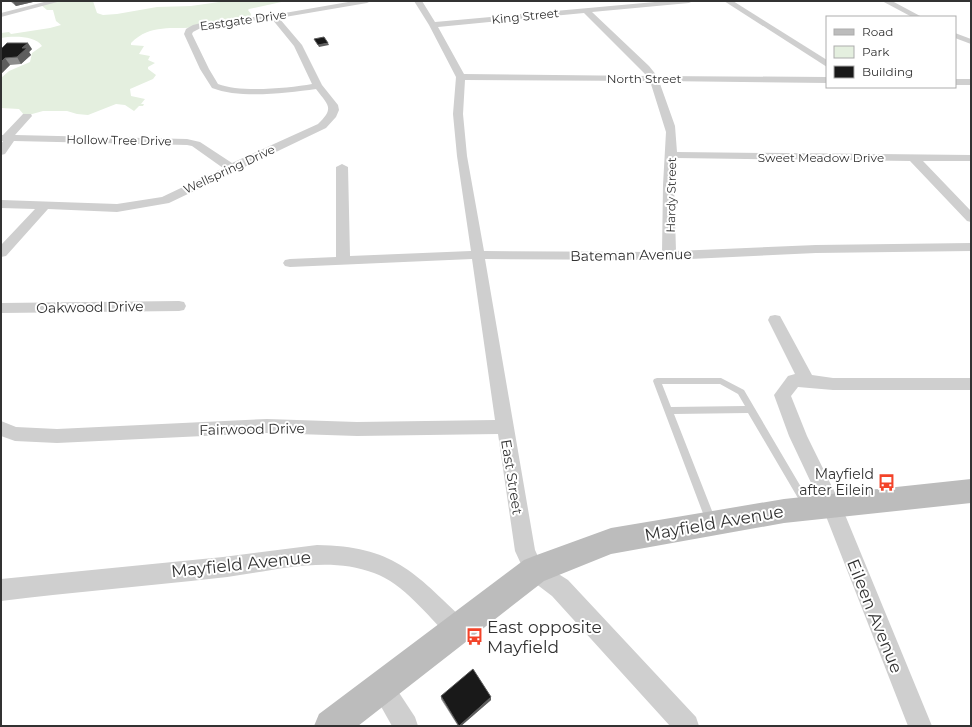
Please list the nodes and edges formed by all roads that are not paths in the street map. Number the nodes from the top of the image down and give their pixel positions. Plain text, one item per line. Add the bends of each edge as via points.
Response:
1 (57, 1) edge
2 (367, 1) edge
3 (418, 1) edge
4 (690, 1) edge
5 (728, 1) edge
6 (886, 1) edge
7 (586, 10) junction
8 (1, 15) edge
9 (916, 16) edge
10 (274, 17) junction
11 (433, 25) junction
12 (956, 35) edge
13 (971, 42) edge
14 (826, 63) edge
15 (461, 76) junction
16 (653, 77) junction
17 (826, 80) edge
18 (956, 82) edge
19 (971, 82) edge
20 (318, 86) junction
21 (26, 116) dead end
22 (6, 138) edge
23 (1, 152) edge
24 (671, 155) junction
25 (914, 158) junction
26 (971, 158) edge
27 (342, 167) dead end
28 (231, 168) junction
29 (1, 204) edge
30 (44, 206) junction
31 (971, 218) edge
32 (971, 247) edge
33 (1, 252) edge
34 (477, 255) junction
35 (669, 256) junction
36 (343, 260) junction
37 (290, 263) dead end
38 (179, 306) dead end
39 (1, 308) edge
40 (775, 320) dead end
41 (807, 382) junction
42 (971, 384) edge
43 (751, 409) junction
44 (669, 411) junction
45 (504, 427) junction
46 (1, 428) edge
47 (971, 491) edge
48 (820, 507) junction
49 (712, 524) junction
50 (534, 570) junction
51 (1, 590) edge
52 (457, 629) junction
53 (382, 687) junction
54 (331, 726) edge
55 (406, 726) edge
56 (687, 726) edge
57 (920, 726) edge

1 - 8 street
2 - 10 street, Eastgate Drive
3 - 11 street
4 - 7 street, King Street
5 - 14 street
6 - 9 street
7 - 11 street, King Street
7 - 16 street
10 - 20 street, Wellspring Drive via 298,45 310,65
10 - 20 street, Eastgate Drive via 224,21 199,26 188,34 214,85 219,88 269,91
11 - 15 street
12 - 13 street
15 - 16 street, North Street
15 - 34 street, East Street via 459,129
16 - 17 street, North Street
16 - 24 street, Hardy Street via 672,134
18 - 19 street
20 - 28 street, Wellspring Drive via 333,105 334,110 327,122 316,130
21 - 22 street
22 - 23 street
22 - 28 street, Hollow Tree Drive via 187,142 196,144
24 - 25 street, Sweet Meadow Drive
24 - 35 street, Hardy Street
25 - 26 street, Sweet Meadow Drive
25 - 31 street
27 - 36 street
28 - 30 street, Wellspring Drive via 165,200 117,208
29 - 30 street, Wellspring Drive
30 - 33 street
32 - 35 street, Bateman Avenue via 816,249
34 - 35 street, Bateman Avenue
34 - 36 street, Bateman Avenue
34 - 45 street, East Street
36 - 37 street, Bateman Avenue
38 - 39 street, Oakwood Drive
40 - 41 street
41 - 42 street
41 - 48 street, Eileen Avenue via 794,380 782,395
43 - 44 lane
43 - 44 lane via 741,392 721,381 657,381
43 - 48 lane
44 - 49 lane
45 - 46 street, Fairwood Drive via 357,429 267,426 57,436 15,434
45 - 50 street, East Street via 525,551
47 - 48 main road, Mayfield Avenue
48 - 49 main road, Mayfield Avenue
48 - 57 street, Eileen Avenue
49 - 50 main road, Mayfield Avenue via 611,541
50 - 52 main road
50 - 56 street via 560,588
51 - 52 street, Mayfield Avenue via 225,567 311,555 345,555 374,562 402,577
52 - 53 main road
53 - 54 main road
53 - 55 street

